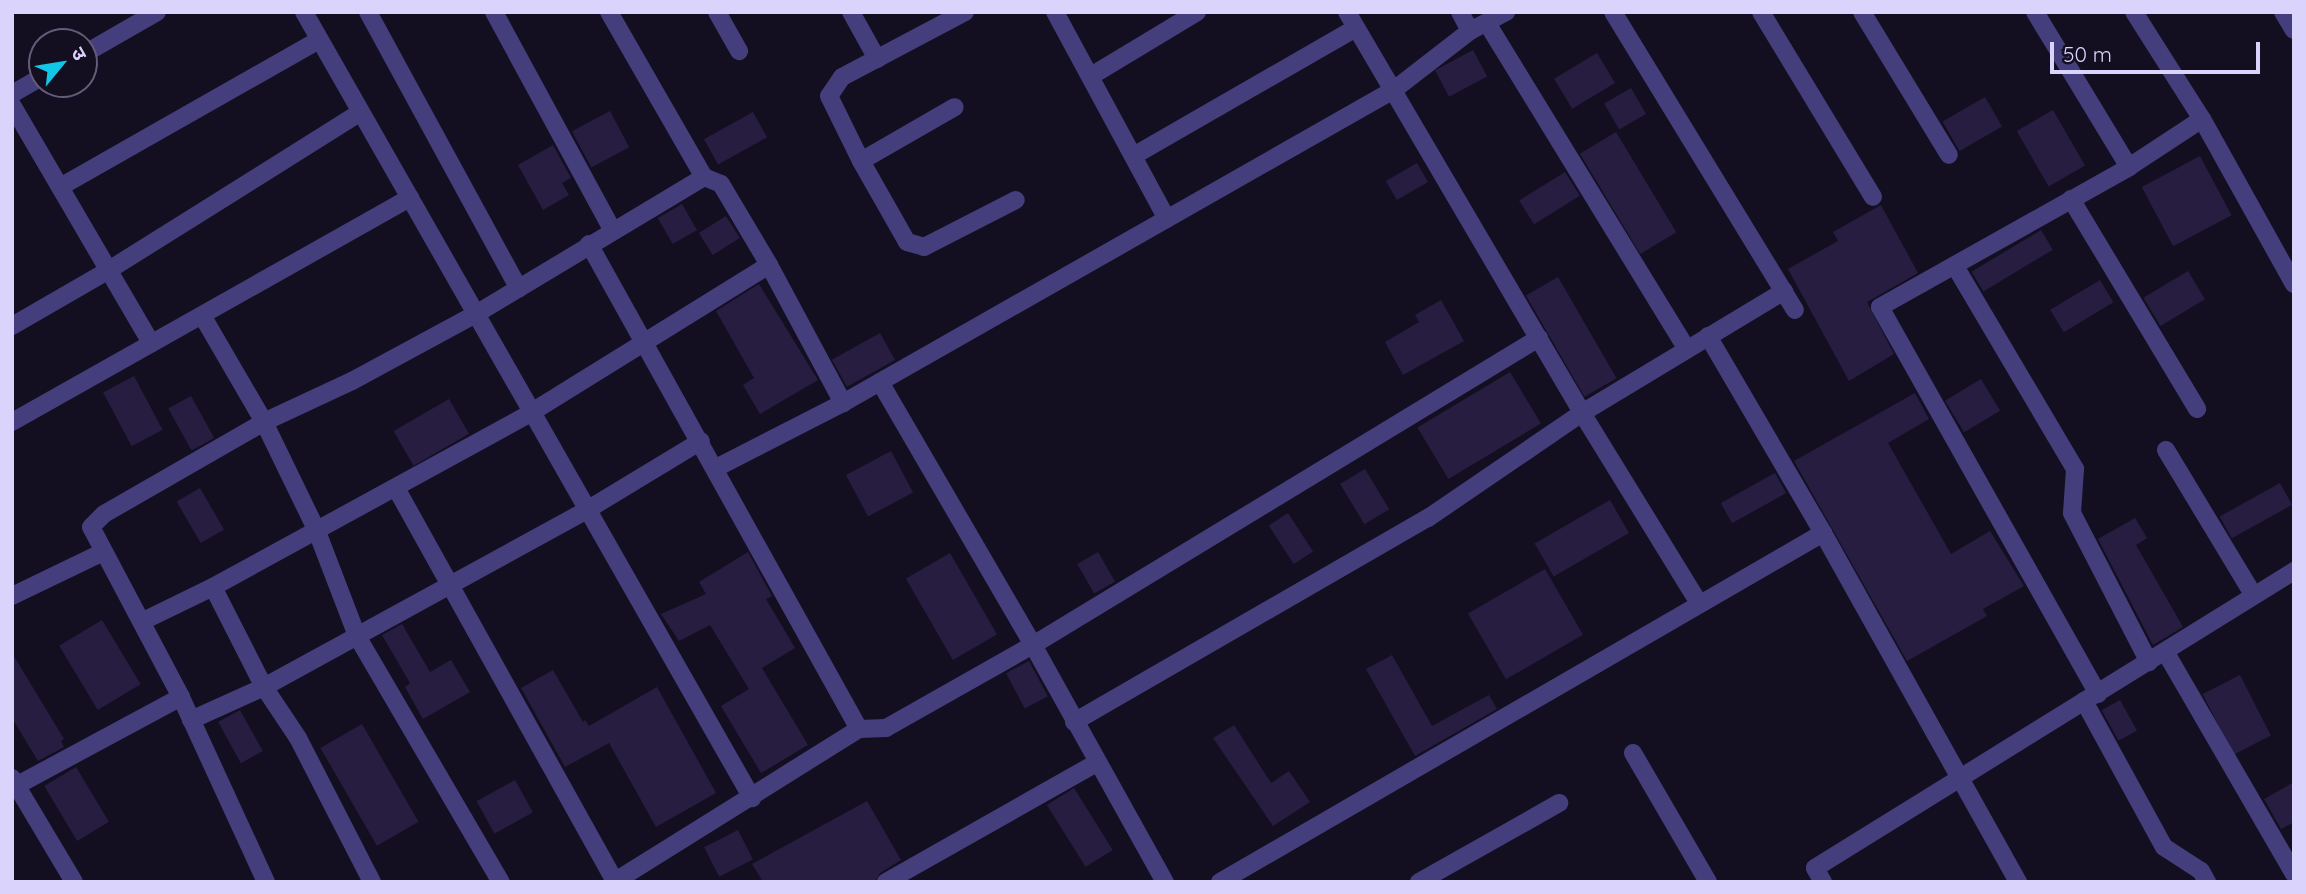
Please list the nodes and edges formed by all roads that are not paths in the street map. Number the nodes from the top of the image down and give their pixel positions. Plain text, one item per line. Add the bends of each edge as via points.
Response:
1 (157, 12) edge
2 (304, 12) edge
3 (368, 12) edge
4 (494, 12) edge
5 (609, 12) edge
6 (717, 12) edge
7 (850, 12) edge
8 (965, 12) edge
9 (1055, 12) edge
10 (1197, 12) edge
11 (1460, 12) edge
12 (1506, 12) edge
13 (1613, 12) edge
14 (1761, 12) edge
15 (1862, 12) edge
16 (2035, 12) edge
17 (2134, 12) edge
18 (2283, 12) edge
19 (1352, 20) edge
20 (1487, 23) junction
21 (2294, 30) edge
22 (1470, 31) junction
23 (319, 40) junction
24 (98, 46) edge
25 (739, 51) dead end
26 (877, 59) junction
27 (1091, 76) junction
28 (28, 85) edge
29 (1395, 89) junction
30 (12, 94) edge
31 (12, 105) edge
32 (955, 107) dead end
33 (361, 112) junction
34 (2202, 118) junction
35 (1135, 155) junction
36 (1949, 155) dead end
37 (861, 161) junction
38 (2129, 167) junction
39 (704, 177) junction
40 (60, 187) junction
41 (1873, 197) dead end
42 (410, 198) junction
43 (1016, 200) dead end
44 (2071, 200) junction
45 (1167, 219) junction
46 (613, 231) junction
47 (589, 244) junction
48 (769, 265) junction
49 (1955, 266) junction
50 (108, 270) junction
51 (2294, 284) edge
52 (519, 289) junction
53 (1784, 291) junction
54 (1795, 310) dead end
55 (475, 314) junction
56 (203, 317) junction
57 (12, 326) edge
58 (1708, 336) junction
59 (1539, 338) junction
60 (151, 343) junction
61 (645, 344) junction
62 (1686, 349) junction
63 (880, 382) junction
64 (843, 403) junction
65 (2197, 409) dead end
66 (531, 412) junction
67 (1582, 413) junction
68 (12, 422) edge
69 (264, 422) junction
70 (701, 441) junction
71 (2166, 450) dead end
72 (716, 468) junction
73 (396, 488) junction
74 (587, 509) junction
75 (316, 529) junction
76 (1824, 533) junction
77 (103, 552) junction
78 (2294, 571) edge
79 (449, 586) junction
80 (213, 587) junction
81 (2253, 594) junction
82 (12, 596) edge
83 (1699, 603) junction
84 (143, 621) junction
85 (357, 636) junction
86 (1033, 645) junction
87 (2166, 653) junction
88 (2149, 662) junction
89 (264, 687) junction
90 (181, 697) junction
91 (2091, 698) junction
92 (191, 720) junction
93 (1074, 722) junction
94 (859, 729) junction
95 (1633, 753) dead end
96 (1096, 763) junction
97 (1961, 777) junction
98 (14, 784) edge
99 (751, 797) junction
100 (1559, 803) dead end
101 (2294, 874) edge
102 (615, 881) edge
103 (74, 882) edge
104 (266, 882) edge
105 (372, 882) edge
106 (501, 882) edge
107 (886, 882) edge
108 (1165, 882) edge
109 (1220, 882) edge
110 (1419, 882) edge
111 (1708, 882) edge
112 (1823, 882) edge
113 (2018, 882) edge
114 (2207, 882) edge

1 - 24 street
2 - 23 street
3 - 52 street
4 - 46 street
5 - 39 street
6 - 25 street
7 - 26 street
8 - 26 street
9 - 27 street
10 - 27 street
11 - 22 street
12 - 20 street
13 - 53 street
14 - 41 street
15 - 36 street
16 - 38 street
17 - 34 street
18 - 21 street
19 - 29 street
19 - 35 street
20 - 22 street
20 - 62 street
22 - 29 street
23 - 33 street
23 - 40 street
26 - 37 street via 842,77 829,96
27 - 35 street
28 - 30 street
29 - 45 street
29 - 59 street
31 - 40 street
32 - 37 street
33 - 42 street
33 - 50 street
34 - 38 street
34 - 51 street
35 - 45 street
37 - 43 street via 907,242 924,247
38 - 44 street
39 - 46 street
39 - 48 street via 721,184
40 - 50 street
42 - 55 street
42 - 56 street
44 - 49 street
44 - 65 street
45 - 63 street
46 - 47 street
47 - 52 street
47 - 61 street
48 - 61 street
48 - 64 street
49 - 88 street via 2075,469 2071,513
49 - 91 street via 1880,307
50 - 57 street
50 - 60 street
52 - 55 street
53 - 54 street
53 - 58 street
55 - 66 street
55 - 69 street via 352,381
56 - 60 street
56 - 69 street
58 - 62 street
58 - 76 street
59 - 67 street
59 - 86 street
60 - 68 street
61 - 66 street
61 - 70 street
62 - 67 street
63 - 64 street
63 - 86 street
64 - 72 street
66 - 73 street
66 - 74 street
67 - 83 street
67 - 93 street via 1428,518
69 - 75 street
69 - 77 street via 104,514 92,527
70 - 72 street
70 - 74 street
71 - 81 street
72 - 94 street
73 - 75 street
73 - 79 street
74 - 79 street
74 - 99 street
75 - 80 street
75 - 85 street
76 - 83 street
76 - 97 street
77 - 82 street
77 - 84 street
78 - 81 street
79 - 85 street
79 - 102 street
80 - 84 street
80 - 89 street
81 - 87 street
83 - 109 street
84 - 90 street
85 - 89 street
85 - 106 street
86 - 93 street
86 - 94 street via 886,728
87 - 88 street
87 - 101 street
88 - 91 street
89 - 92 street
89 - 105 street via 298,738
90 - 92 street
90 - 98 street
91 - 97 street
91 - 114 street via 2164,847 2201,872
92 - 104 street
93 - 96 street
94 - 99 street
95 - 111 street
96 - 107 street
96 - 108 street
97 - 112 street via 1815,868
97 - 113 street
98 - 103 street
99 - 102 street
100 - 110 street

